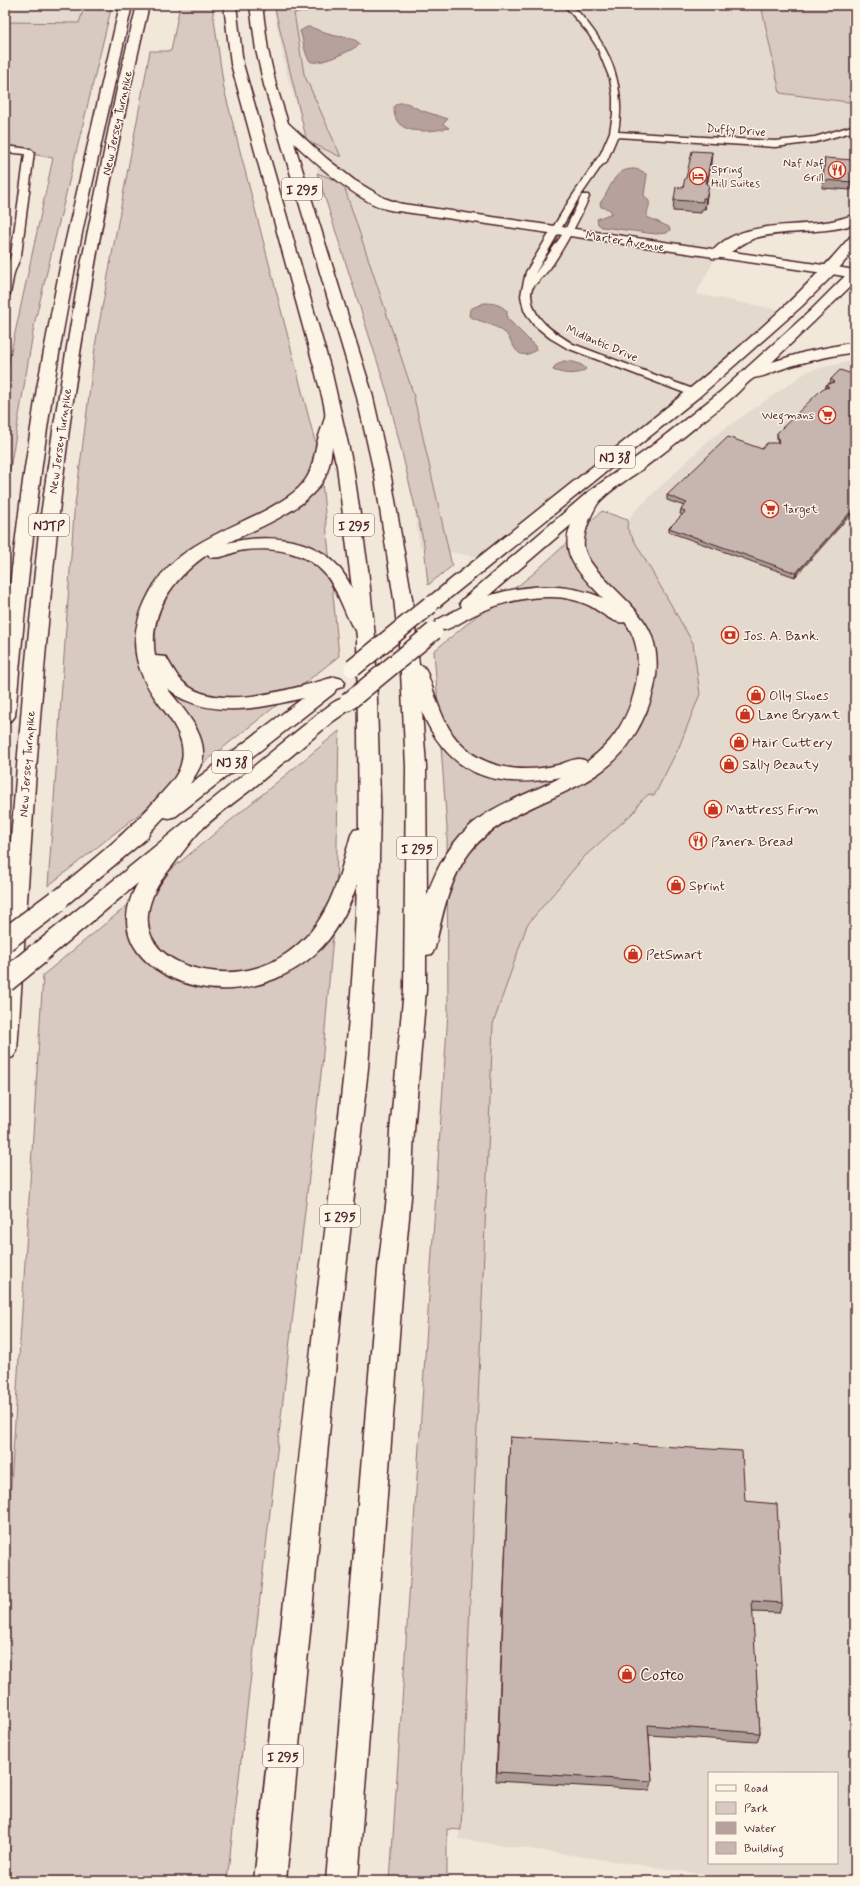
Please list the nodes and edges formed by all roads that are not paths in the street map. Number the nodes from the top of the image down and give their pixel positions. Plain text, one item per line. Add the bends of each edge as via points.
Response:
1 (126, 5) edge
2 (143, 5) edge
3 (230, 5) edge
4 (256, 5) edge
5 (568, 5) edge
6 (282, 125) junction
7 (855, 128) edge
8 (614, 134) junction
9 (5, 149) edge
10 (604, 154) junction
11 (396, 207) joint
12 (855, 219) edge
13 (562, 231) junction
14 (855, 240) edge
15 (717, 255) junction
16 (830, 270) junction
17 (855, 274) edge
18 (527, 290) junction
19 (5, 294) edge
20 (855, 347) edge
21 (741, 382) junction
22 (694, 393) junction
23 (334, 414) junction
24 (593, 497) junction
25 (439, 628) junction
26 (366, 637) junction
27 (409, 654) junction
28 (335, 683) junction
29 (5, 716) edge
30 (370, 799) junction
31 (194, 825) junction
32 (130, 842) junction
33 (5, 940) edge
34 (5, 981) edge
35 (415, 990) junction
36 (5, 1051) edge
37 (270, 1881) edge
38 (342, 1881) edge

1 - 29 highway, New Jersey Turnpike / NJTP via 52,349 21,560
2 - 36 highway, New Jersey Turnpike / NJTP via 125,79 79,311 59,446 34,681
3 - 23 highway, I 295 via 237,64
4 - 6 highway, I 295 via 262,50
5 - 8 street, Midlantic Drive via 592,33 611,69 616,98
6 - 11 highway via 353,186 376,200
6 - 27 highway, I 295 via 358,370 374,434 390,520
7 - 8 street, Duffy Drive via 804,141 768,144
8 - 10 street, Midlantic Drive
9 - 19 street via 30,152 16,255
10 - 13 street, Midlantic Drive
10 - 13 street, Midlantic Drive via 598,176
11 - 13 main road, Marter Avenue
12 - 15 highway via 827,226 748,236 732,242
13 - 15 main road, Marter Avenue
13 - 18 street, Midlantic Drive via 547,266
13 - 18 street, Midlantic Drive via 531,272
14 - 16 highway, NJ 38
15 - 16 main road, Marter Avenue
16 - 17 main road, Marter Avenue
16 - 22 highway, NJ 38
17 - 21 highway, NJ 38
18 - 22 street, Midlantic Drive via 529,310 536,322 553,336 570,346
20 - 21 highway via 781,363
21 - 24 highway, NJ 38 via 655,452
22 - 28 highway, NJ 38, bridge
23 - 26 highway, I 295 via 351,506
23 - 32 highway via 323,458 311,485 283,508 222,538 194,556 164,584 156,599 145,630 147,664 153,680 186,728 192,744 192,761 186,778
24 - 25 highway, NJ 38
24 - 35 highway via 574,539 575,547 582,563 624,608 641,633 646,660 642,700 625,736 604,760 487,823 470,837 447,871 439,890
25 - 27 highway via 462,612 521,593 562,592 600,603 616,613 626,625 633,639 636,654 635,688 622,724 595,754 578,765 558,773 512,776 490,771 471,763 455,751 445,738
25 - 31 highway, NJ 38, bridge
26 - 28 highway via 332,570 321,559 291,546 256,544 218,551 189,570 177,583 162,613 156,644 163,671 184,693 201,700 241,704
26 - 30 highway, I 295
27 - 35 highway, I 295 via 416,805
28 - 32 highway, NJ 38
30 - 31 highway via 347,888 326,927 294,960 272,972 248,979 216,981 180,973 148,952 140,937 136,922 146,890
30 - 37 highway, I 295 via 367,921 356,1068 325,1341
31 - 34 highway, NJ 38, bridge
32 - 33 highway, NJ 38, bridge
35 - 38 highway, I 295

